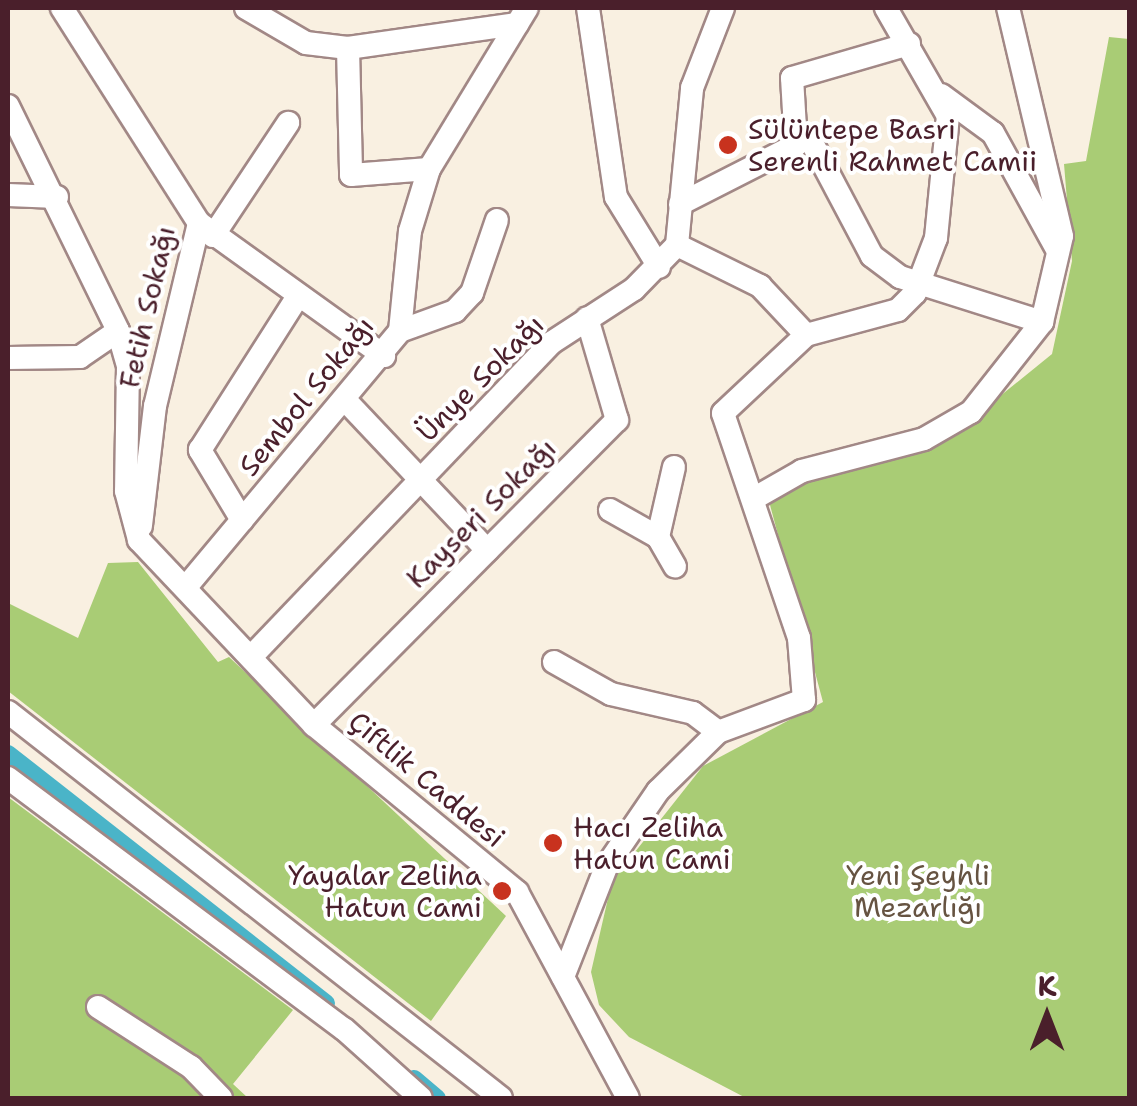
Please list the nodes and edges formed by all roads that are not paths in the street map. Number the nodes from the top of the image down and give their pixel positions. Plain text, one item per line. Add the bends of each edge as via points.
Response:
1 (62, 8) edge
2 (246, 8) edge
3 (588, 8) edge
4 (723, 8) edge
5 (886, 8) edge
6 (1008, 8) edge
7 (522, 16) edge
8 (909, 44) junction
9 (348, 48) junction
10 (942, 95) junction
11 (8, 107) edge
12 (288, 122) dead end
13 (800, 141) junction
14 (428, 170) junction
15 (8, 195) edge
16 (58, 197) junction
17 (680, 204) junction
18 (497, 220) dead end
19 (206, 230) junction
20 (676, 245) junction
21 (1060, 254) junction
22 (659, 267) junction
23 (921, 285) junction
24 (298, 296) junction
25 (587, 318) junction
26 (1042, 322) junction
27 (118, 330) junction
28 (400, 331) junction
29 (806, 335) junction
30 (384, 356) junction
31 (8, 358) edge
32 (347, 402) junction
33 (674, 467) dead end
34 (420, 481) junction
35 (753, 499) junction
36 (610, 510) dead end
37 (242, 520) junction
38 (658, 537) junction
39 (140, 540) junction
40 (487, 550) junction
41 (675, 567) dead end
42 (186, 587) junction
43 (252, 657) junction
44 (554, 662) dead end
45 (8, 712) edge
46 (314, 724) junction
47 (718, 732) junction
48 (8, 778) edge
49 (563, 977) junction
50 (98, 1007) dead end
51 (221, 1098) edge
52 (421, 1098) edge
53 (500, 1098) edge
54 (628, 1098) edge

1 - 19 street, Fetih Sokağı
2 - 9 street via 306,43
3 - 22 street via 616,197
4 - 17 street via 692,88
5 - 8 street
6 - 21 street
7 - 9 street
7 - 14 street, Sembol Sokağı
8 - 10 street
8 - 13 street via 792,78
9 - 14 street via 351,176
10 - 21 street via 993,133
10 - 23 street via 946,163
11 - 16 street
12 - 19 street
13 - 17 street
13 - 23 street via 810,139 872,256
14 - 28 street, Sembol Sokağı via 410,231
15 - 16 street
16 - 27 street
17 - 20 street
18 - 28 street via 472,293 455,311
19 - 24 street
19 - 39 street, Fetih Sokağı via 155,406
20 - 22 street, Ünye Sokağı
20 - 29 street via 760,286
21 - 26 street
22 - 25 street, Ünye Sokağı
23 - 26 street
23 - 29 street via 898,310
24 - 30 street
24 - 37 street via 200,450
25 - 34 street, Ünye Sokağı via 551,343
25 - 40 street, Kayseri Sokağı via 616,420
26 - 35 street via 971,412 924,439 802,471
27 - 31 street via 80,357
27 - 39 street via 128,366 126,491
28 - 30 street, Sembol Sokağı
29 - 35 street via 723,414
30 - 32 street, Sembol Sokağı
32 - 34 street
32 - 37 street, Sembol Sokağı
33 - 38 street
34 - 40 street
34 - 43 street, Ünye Sokağı
35 - 47 street via 798,638 804,700
36 - 38 street
37 - 42 street, Sembol Sokağı
38 - 41 street
39 - 42 street, Çiftlik Caddesi
40 - 46 street, Kayseri Sokağı
42 - 43 street, Çiftlik Caddesi
43 - 46 street, Çiftlik Caddesi
44 - 47 street via 611,694 693,713
45 - 53 street
46 - 49 street, Çiftlik Caddesi via 517,892
47 - 49 street via 658,791 615,853
48 - 52 street via 344,1029
49 - 54 street, Çiftlik Caddesi
50 - 51 street via 191,1066

